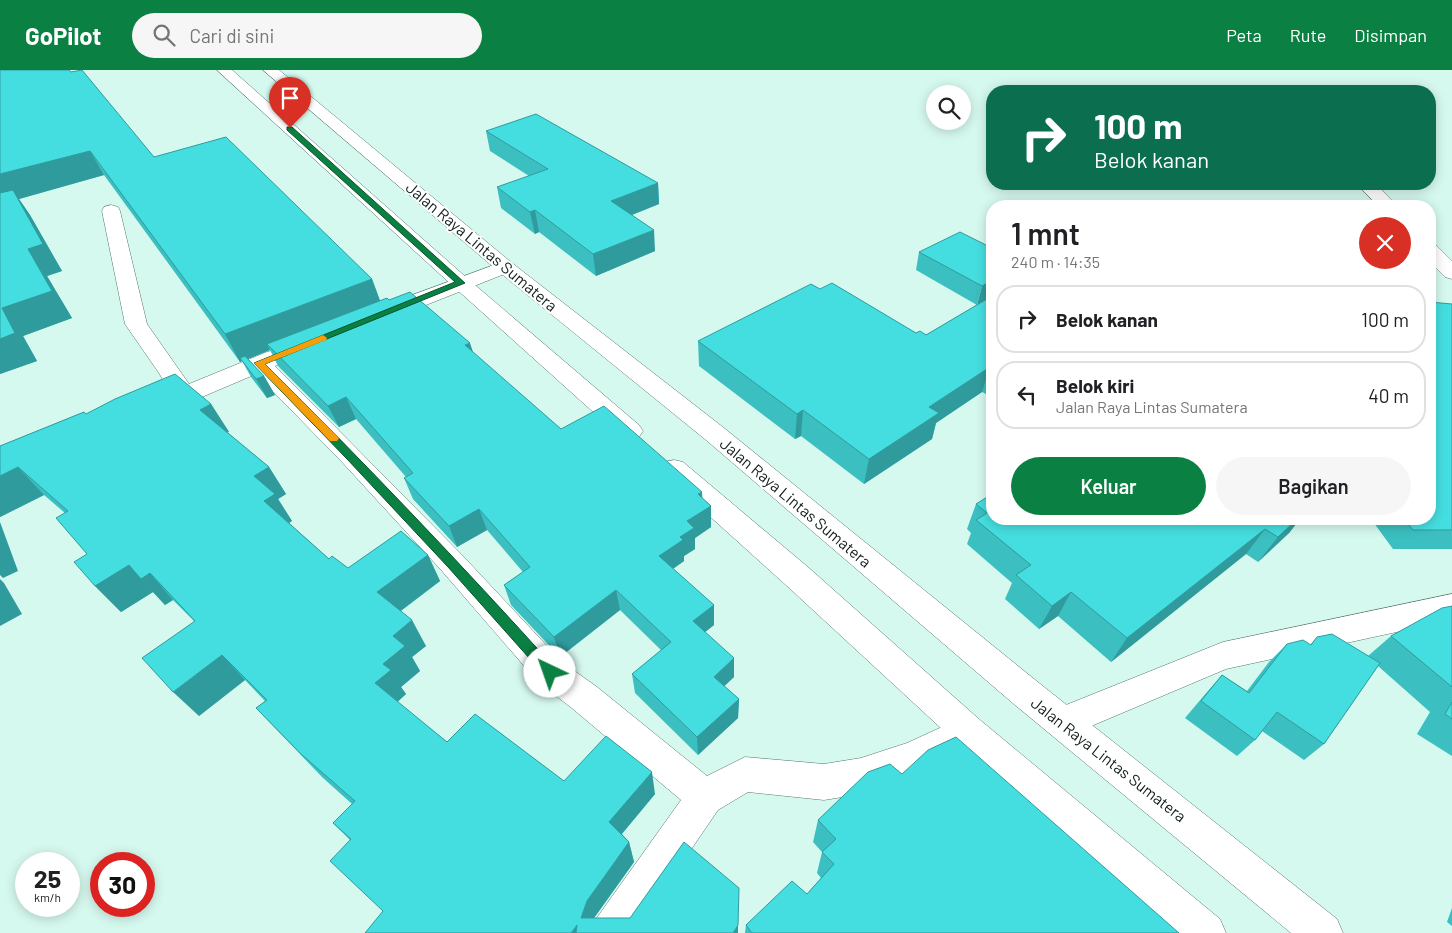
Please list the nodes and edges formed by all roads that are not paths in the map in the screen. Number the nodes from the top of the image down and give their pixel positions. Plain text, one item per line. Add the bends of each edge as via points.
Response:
1 (224, 70) edge
2 (270, 70) edge
3 (1372, 190) edge
4 (1382, 200) edge
5 (112, 211) dead end
6 (1436, 256) edge
7 (505, 267) junction
8 (1452, 273) edge
9 (461, 283) junction
10 (369, 319) edge
11 (296, 348) edge
12 (259, 363) junction
13 (184, 395) junction
14 (140, 414) edge
15 (1452, 607) edge
16 (1063, 722) junction
17 (968, 731) junction
18 (705, 797) junction
19 (610, 933) edge
20 (1206, 933) edge
21 (1323, 933) edge

1 - 9 main road
2 - 7 main road, Jalan Raya Lintas Sumatera
3 - 4 main road
5 - 13 main road via 136,324
6 - 8 main road
7 - 9 main road
7 - 16 main road, Jalan Raya Lintas Sumatera via 715,434
9 - 10 main road
9 - 17 main road via 798,577
11 - 12 main road
12 - 13 main road
12 - 18 main road via 452,563 550,672
13 - 14 main road
15 - 16 main road via 1223,656
16 - 21 main road, Jalan Raya Lintas Sumatera
17 - 18 main road via 914,757 861,776 824,782 745,774
17 - 20 main road
18 - 19 main road

